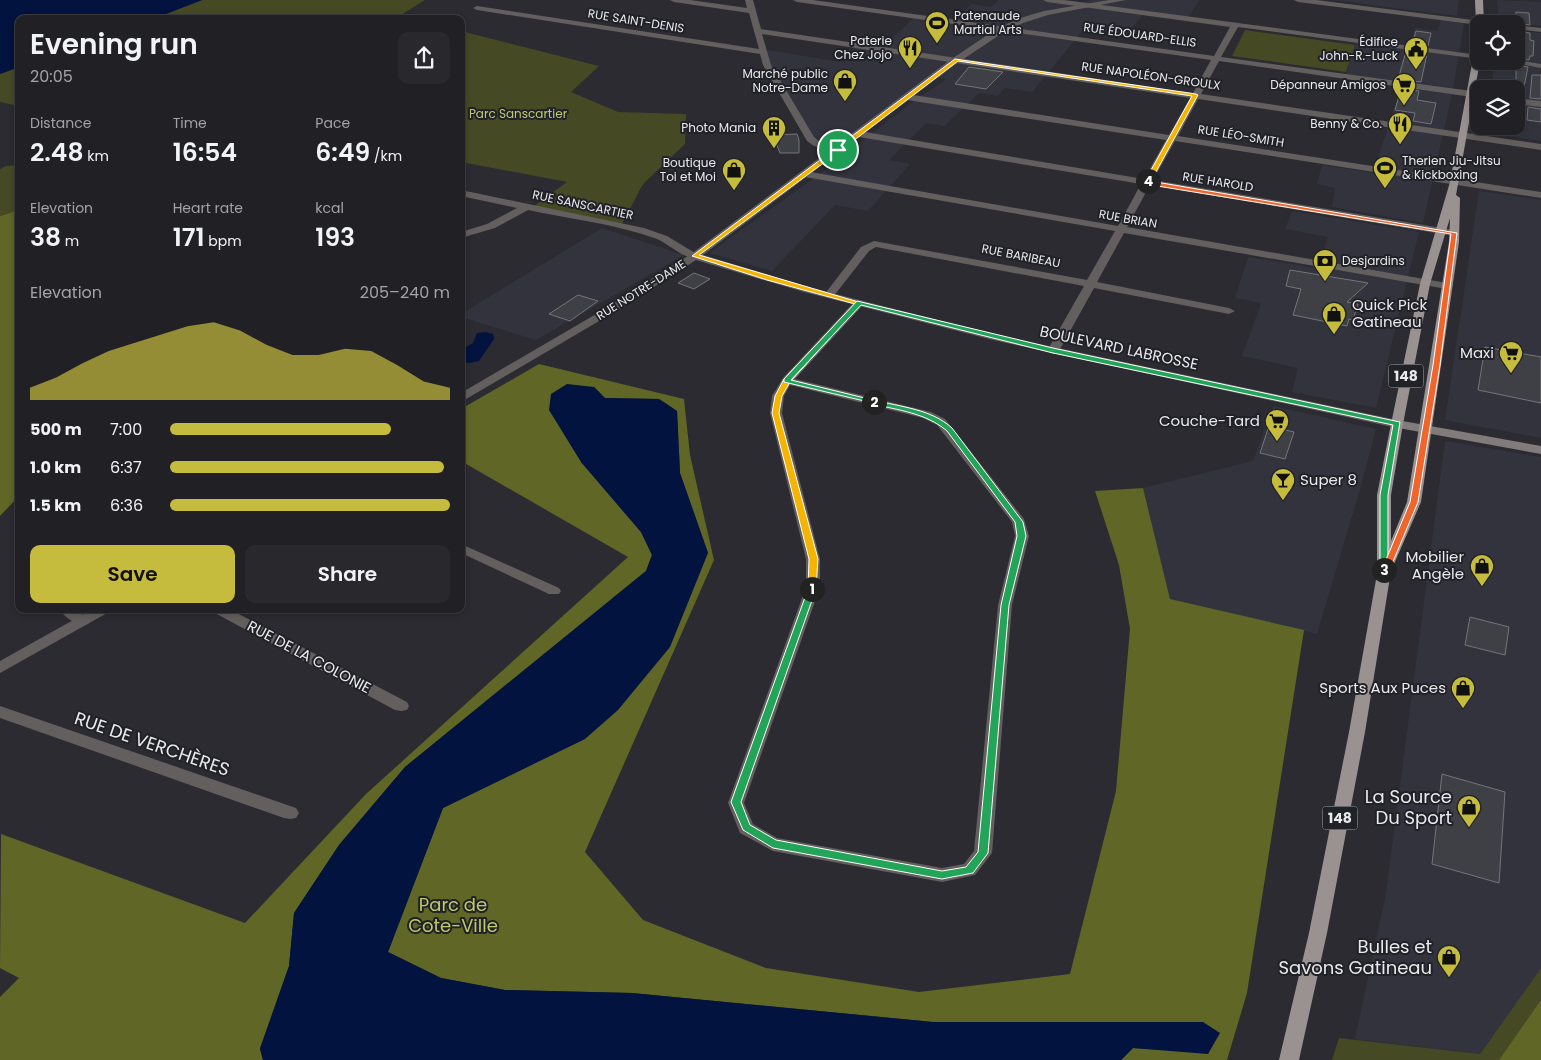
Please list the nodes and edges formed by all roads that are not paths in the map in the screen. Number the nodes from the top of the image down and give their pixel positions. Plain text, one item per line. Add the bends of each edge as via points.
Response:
1 (491, 0) edge
2 (674, 0) edge
3 (749, 0) edge
4 (797, 0) edge
5 (1047, 0) edge
6 (1122, 0) edge
7 (1298, 0) edge
8 (1479, 0) edge
9 (1088, 5) junction
10 (752, 11) junction
11 (1482, 15) edge
12 (1470, 21) edge
13 (1235, 25) junction
14 (1003, 28) junction
15 (1525, 28) edge
16 (1541, 30) edge
17 (758, 31) junction
18 (763, 52) junction
19 (1470, 56) edge
20 (1216, 58) junction
21 (957, 60) junction
22 (1525, 64) edge
23 (1541, 66) edge
24 (1470, 94) edge
25 (1196, 95) junction
26 (907, 97) junction
27 (1525, 102) edge
28 (1541, 104) edge
29 (1470, 114) edge
30 (859, 134) junction
31 (1464, 136) junction
32 (1172, 138) junction
33 (1541, 147) edge
34 (838, 150) junction
35 (805, 174) junction
36 (1455, 182) junction
37 (1147, 183) junction
38 (465, 194) edge
39 (1541, 195) edge
40 (527, 206) junction
41 (1120, 230) junction
42 (1439, 231) junction
43 (1454, 233) junction
44 (465, 234) edge
45 (695, 256) junction
46 (1090, 284) junction
47 (1425, 284) junction
48 (1447, 286) junction
49 (829, 295) junction
50 (859, 303) junction
51 (1229, 311) dead end
52 (1053, 350) junction
53 (787, 381) junction
54 (465, 396) edge
55 (1397, 424) junction
56 (1426, 429) junction
57 (1541, 450) edge
58 (465, 550) edge
59 (1384, 574) junction
60 (554, 591) dead end
61 (72, 613) edge
62 (97, 613) edge
63 (226, 613) edge
64 (83, 621) junction
65 (0, 668) edge
66 (401, 706) dead end
67 (0, 712) edge
68 (290, 813) dead end
69 (1289, 1060) edge

1 - 18 street, RUE SAINT-DENIS via 473,11
2 - 10 street
3 - 10 street
4 - 14 street, RUE ÉDOUARD-ELLIS
5 - 9 street
6 - 9 street, RUE NOTRE-DAME
7 - 12 street
8 - 11 main road
9 - 13 street
9 - 14 street, RUE NOTRE-DAME via 1037,16
10 - 17 street
13 - 19 street
13 - 20 street
14 - 20 street, RUE ÉDOUARD-ELLIS
14 - 21 street, RUE NOTRE-DAME
15 - 16 street
17 - 18 street
17 - 21 street, RUE NAPOLÉON-GROULX
18 - 34 street via 770,72 810,139
20 - 24 street, RUE ÉDOUARD-ELLIS
20 - 25 street
21 - 25 street, RUE NAPOLÉON-GROULX
21 - 26 street, RUE NOTRE-DAME
22 - 23 street
25 - 31 street, RUE NAPOLÉON-GROULX
25 - 32 street
26 - 30 street, RUE NOTRE-DAME
26 - 32 street, RUE LÉO-SMITH
27 - 28 street
29 - 31 main road, 148
30 - 34 street, RUE NOTRE-DAME
30 - 37 street, RUE HAROLD
31 - 33 street, RUE NAPOLÉON-GROULX
31 - 36 main road, 148
32 - 36 street, RUE LÉO-SMITH
32 - 37 street
34 - 35 street, RUE NOTRE-DAME
35 - 41 street, RUE BRIAN
35 - 45 street, RUE NOTRE-DAME
36 - 39 street, RUE LÉO-SMITH
36 - 42 main road, 148
36 - 43 main road, 148
37 - 41 street
37 - 42 street, RUE HAROLD
38 - 40 street, RUE SANSCARTIER
40 - 44 street via 491,226
40 - 45 street, RUE SANSCARTIER via 640,230 663,238
41 - 46 street
41 - 47 street, RUE BRIAN
42 - 43 street, RUE HAROLD
42 - 47 main road, 148
43 - 48 main road, 148
45 - 49 street, BOULEVARD LABROSSE
45 - 54 street, RUE NOTRE-DAME via 608,312
46 - 49 street, RUE BARIBEAU via 874,244 865,249
46 - 51 street, RUE BARIBEAU
46 - 52 street
47 - 48 street, RUE BRIAN
47 - 55 main road, 148
48 - 56 main road, 148
49 - 50 street, BOULEVARD LABROSSE
50 - 52 street, BOULEVARD LABROSSE
50 - 53 street
52 - 55 street, BOULEVARD LABROSSE
53 - 53 street via 778,396 776,413 813,559 813,587 736,802 746,828 773,844 942,875 969,870 983,853 1005,605 1022,536 1019,522 941,422 927,415
55 - 56 main road, BOULEVARD LABROSSE
55 - 59 main road, 148 via 1384,495
56 - 57 main road, BOULEVARD LABROSSE
56 - 59 main road, 148 via 1414,502
58 - 60 street
59 - 69 main road, 148 via 1357,732
61 - 64 street
62 - 64 street
63 - 66 street, RUE DE LA COLONIE
64 - 65 street
67 - 68 street, RUE DE VERCHÈRES

